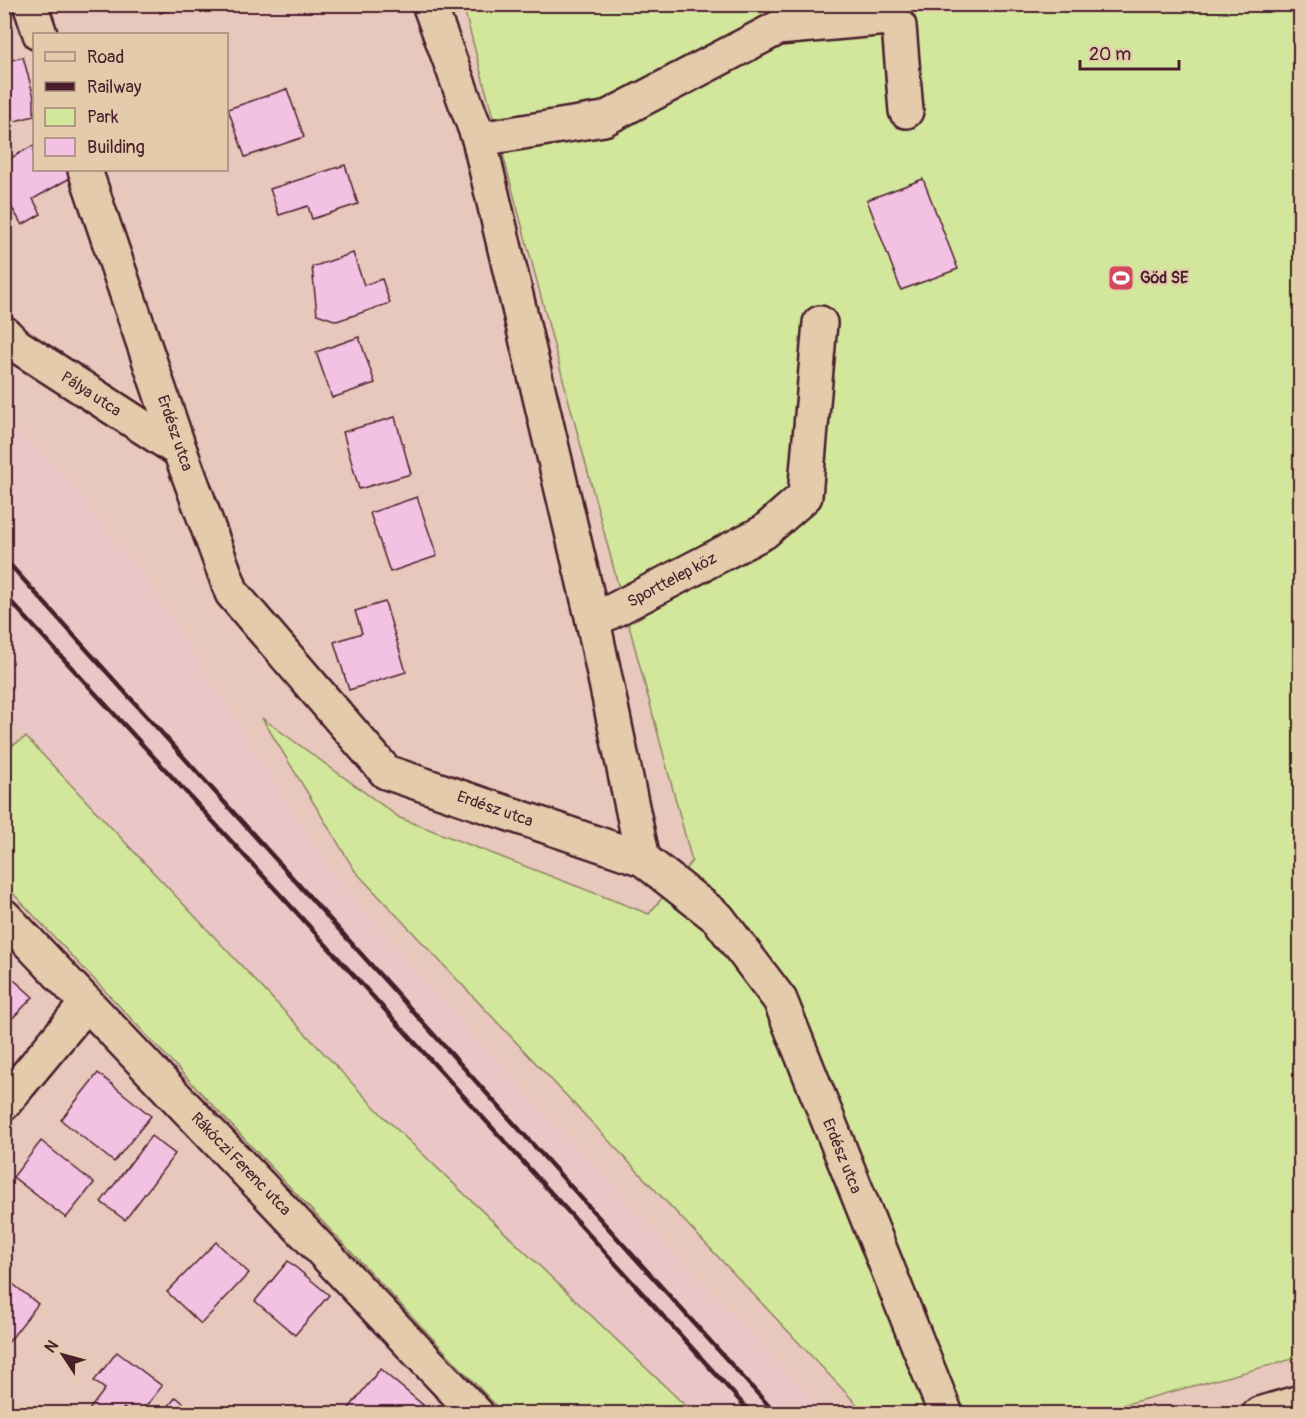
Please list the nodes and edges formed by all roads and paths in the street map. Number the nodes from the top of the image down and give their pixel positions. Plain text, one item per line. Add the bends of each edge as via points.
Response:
1 (30, 4) edge
2 (429, 4) edge
3 (40, 33) edge
4 (906, 111) dead end
5 (478, 139) junction
6 (86, 171) edge
7 (820, 323) dead end
8 (4, 333) edge
9 (180, 451) junction
10 (593, 621) junction
11 (643, 859) junction
12 (4, 916) edge
13 (87, 1003) junction
14 (4, 1103) edge
15 (1300, 1402) edge
16 (477, 1413) edge
17 (946, 1413) edge
18 (1259, 1413) edge

1 - 3 street
2 - 5 street
4 - 5 street via 899,26 888,18 778,28 604,119
5 - 10 street
6 - 9 street, Erdész utca
7 - 10 street, Sporttelep köz via 805,496 764,532
8 - 9 street, Pálya utca via 16,345
9 - 11 street, Erdész utca via 232,593 386,772
10 - 11 street
11 - 17 street, Erdész utca via 718,918 780,1000
12 - 13 street, Rákóczi Ferenc utca
13 - 14 street
13 - 16 street, Rákóczi Ferenc utca
15 - 18 street

